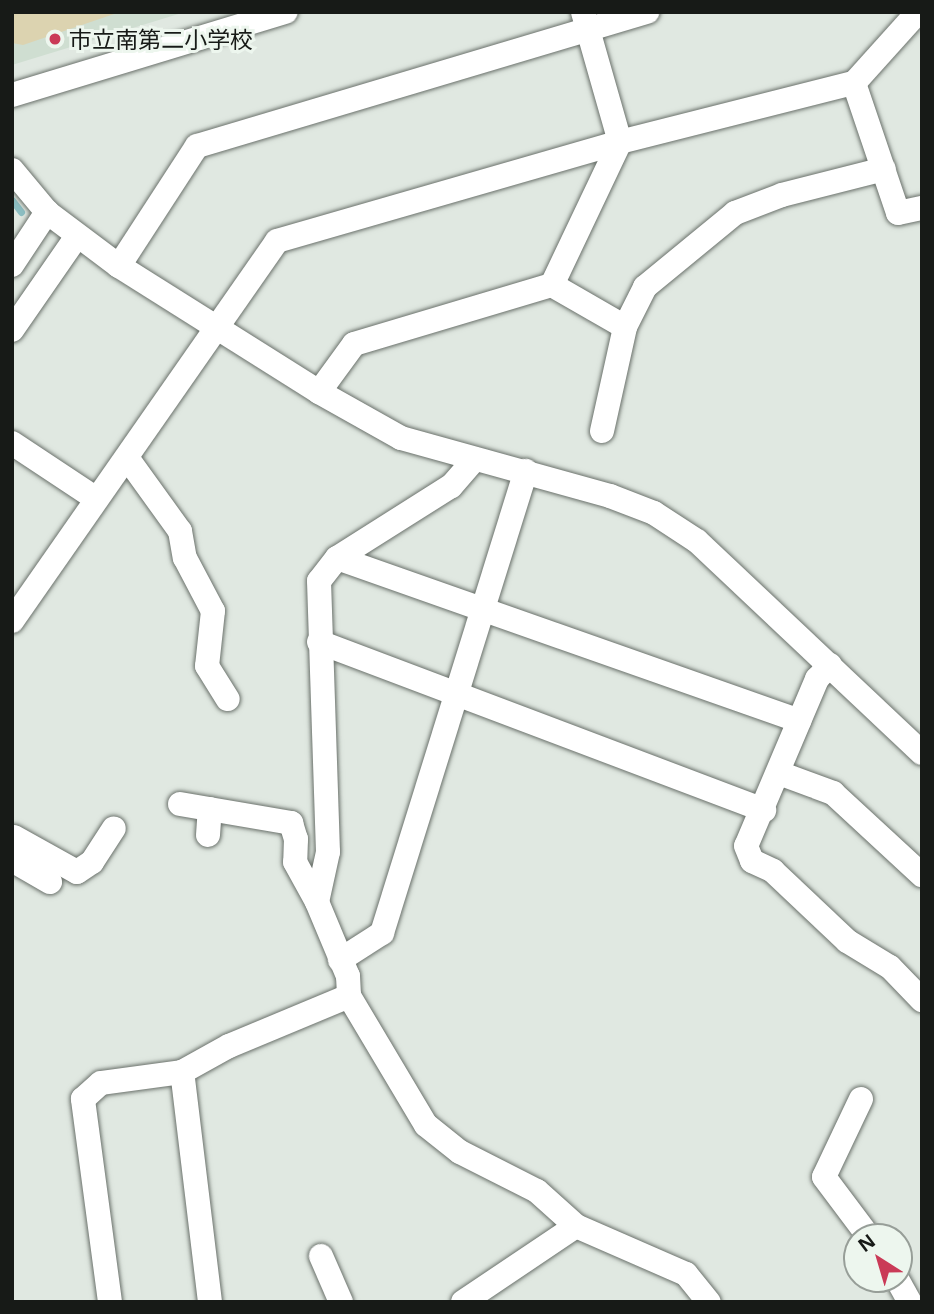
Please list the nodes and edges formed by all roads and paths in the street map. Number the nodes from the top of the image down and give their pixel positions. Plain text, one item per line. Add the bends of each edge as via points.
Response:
1 (286, 12) edge
2 (647, 12) edge
3 (918, 12) edge
4 (585, 21) edge
5 (854, 83) junction
6 (12, 95) edge
7 (620, 142) junction
8 (884, 169) junction
9 (12, 170) edge
10 (922, 208) edge
11 (47, 212) junction
12 (77, 236) junction
13 (12, 265) edge
14 (119, 266) junction
15 (552, 285) junction
16 (220, 327) junction
17 (625, 327) junction
18 (12, 330) edge
19 (319, 392) junction
20 (602, 431) dead end
21 (12, 443) edge
22 (128, 459) junction
23 (474, 460) junction
24 (526, 471) junction
25 (95, 498) junction
26 (337, 558) junction
27 (482, 608) junction
28 (12, 621) edge
29 (319, 642) junction
30 (830, 665) junction
31 (458, 694) junction
32 (228, 699) dead end
33 (799, 721) junction
34 (922, 753) edge
35 (779, 773) junction
36 (180, 804) dead end
37 (210, 809) junction
38 (764, 810) junction
39 (114, 828) dead end
40 (208, 835) dead end
41 (12, 841) edge
42 (12, 860) edge
43 (922, 875) edge
44 (50, 882) dead end
45 (317, 902) junction
46 (340, 960) junction
47 (349, 996) junction
48 (922, 1000) edge
49 (183, 1072) junction
50 (861, 1099) dead end
51 (858, 1223) edge
52 (576, 1226) junction
53 (321, 1256) dead end
54 (337, 1300) edge
55 (110, 1302) edge
56 (210, 1302) edge
57 (463, 1302) edge
58 (709, 1302) edge

1 - 6 street
2 - 4 street
3 - 5 street
4 - 7 street
4 - 14 street via 197,146
5 - 7 street
5 - 8 street
7 - 15 street
7 - 16 street via 277,241
8 - 10 street via 898,213
8 - 17 street via 782,195 736,214 645,287
9 - 11 street
11 - 12 street
11 - 13 street
12 - 14 street
12 - 18 street
14 - 16 street
15 - 17 street
15 - 19 street via 354,344
16 - 19 street
16 - 22 street
17 - 20 street
19 - 23 street via 401,438
21 - 25 street
22 - 25 street
22 - 32 street via 180,531 185,558 213,611 207,666
23 - 24 street
23 - 26 street via 451,486
24 - 27 street
24 - 30 street via 654,513 697,541
25 - 28 street
26 - 27 street
26 - 29 street via 319,581
27 - 31 street
27 - 33 street
29 - 31 street
29 - 45 street via 328,852
30 - 33 street via 817,679
30 - 34 street
31 - 38 street
31 - 46 street via 382,933
33 - 35 street
35 - 38 street
35 - 43 street via 833,793
36 - 37 street
37 - 40 street
37 - 45 street via 291,823 295,862
38 - 48 street via 746,846 752,861 773,871 846,941 890,967
39 - 41 street via 92,862 77,872 14,837
42 - 44 street
45 - 46 street
46 - 47 street via 348,976
47 - 49 street via 229,1046
47 - 52 street via 426,1125 460,1152 537,1191
49 - 55 street via 101,1083 83,1099
49 - 56 street
50 - 51 street via 824,1177
52 - 57 street
52 - 58 street via 686,1274
53 - 54 street

